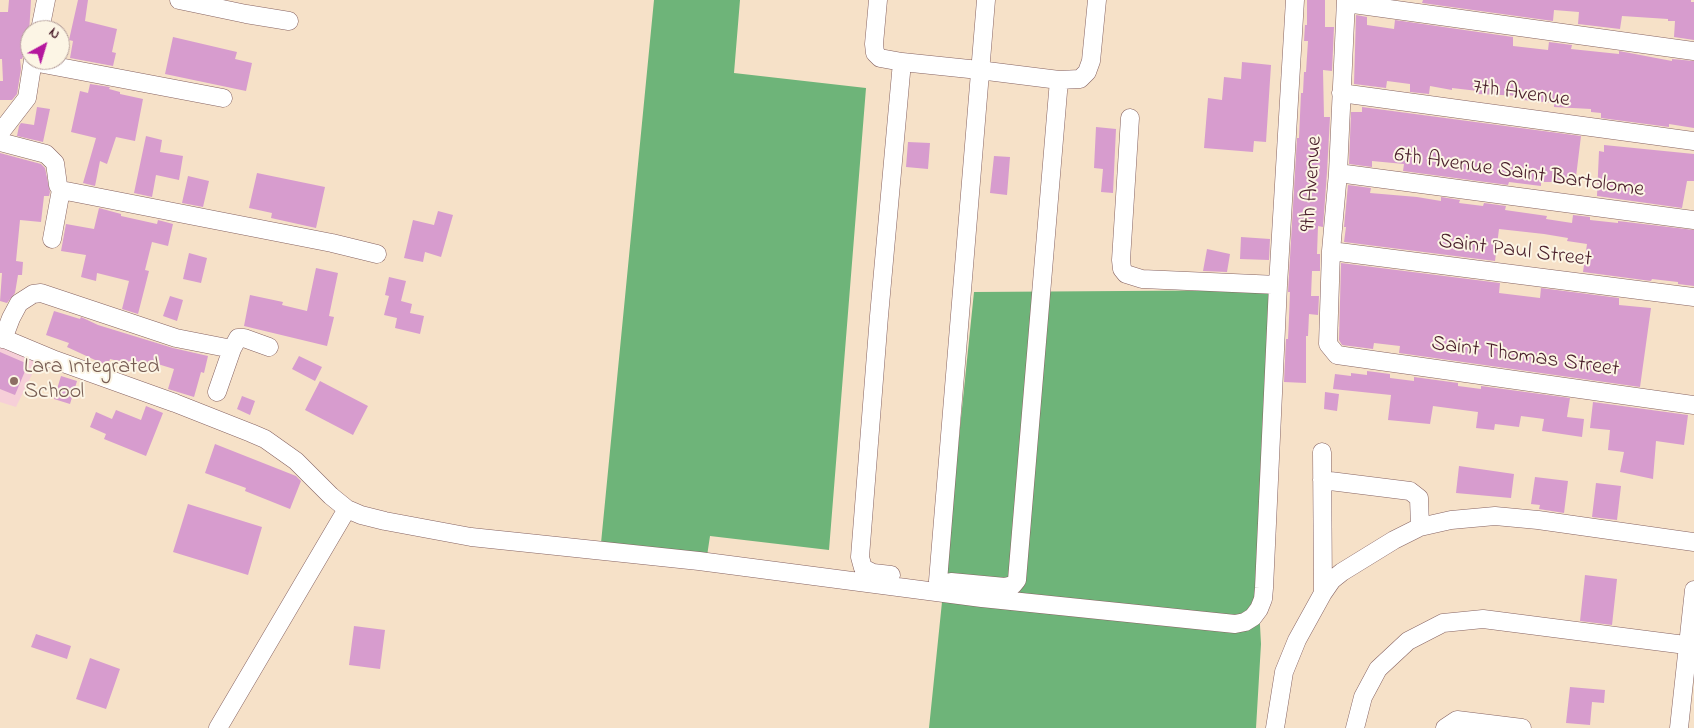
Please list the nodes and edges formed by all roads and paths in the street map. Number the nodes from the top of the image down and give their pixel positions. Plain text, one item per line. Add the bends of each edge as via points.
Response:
1 (46, 0) edge
2 (179, 0) edge
3 (878, 0) edge
4 (986, 0) edge
5 (1097, 0) edge
6 (1295, 0) edge
7 (1346, 1) edge
8 (42, 20) edge
9 (289, 21) dead end
10 (1694, 51) edge
11 (902, 62) junction
12 (70, 68) edge
13 (32, 70) edge
14 (979, 70) junction
15 (1059, 80) junction
16 (1341, 93) junction
17 (222, 98) dead end
18 (1130, 118) dead end
19 (0, 133) edge
20 (1694, 140) edge
21 (0, 142) edge
22 (1338, 173) junction
23 (61, 190) junction
24 (1694, 220) edge
25 (52, 239) dead end
26 (1331, 251) junction
27 (377, 254) dead end
28 (1278, 285) junction
29 (1694, 297) edge
30 (2, 338) edge
31 (269, 347) dead end
32 (232, 349) junction
33 (1349, 356) joint
34 (217, 392) dead end
35 (1694, 405) edge
36 (1322, 452) dead end
37 (1322, 480) junction
38 (347, 509) junction
39 (1420, 527) junction
40 (1694, 542) edge
41 (938, 581) junction
42 (1694, 590) edge
43 (1323, 593) junction
44 (1691, 646) edge
45 (218, 728) edge
46 (1275, 728) edge
47 (1354, 728) edge
48 (1445, 728) edge
49 (1522, 728) edge
50 (1679, 728) edge

1 - 8 street
2 - 9 street
3 - 11 street via 875,53 880,58
4 - 14 street
5 - 15 street via 1087,72 1080,79
6 - 28 street
7 - 10 street
7 - 16 street, 9th Avenue
11 - 14 street
11 - 41 street via 860,557 863,568 873,573
12 - 17 street
13 - 19 street via 27,98
14 - 15 street
14 - 41 street
15 - 41 street via 1017,580 1004,588
16 - 20 street, 7th Avenue
16 - 22 street, 9th Avenue
18 - 28 street via 1121,260 1126,274 1142,279
21 - 23 street via 46,154 55,163
22 - 24 street, 6th Avenue Saint Bartolome
22 - 26 street, 9th Avenue
23 - 25 street
23 - 27 street
26 - 29 street, Saint Paul Street
26 - 33 street, 9th Avenue via 1328,344 1337,355
28 - 38 street via 1263,599 1253,617 1245,622 1234,624 1002,600 699,561 471,537 385,521
30 - 32 street via 19,303 41,293 176,338
30 - 38 street via 258,436 296,461
31 - 32 street via 238,338
32 - 34 street
33 - 35 street, Saint Thomas Street
36 - 37 street
37 - 39 street via 1410,491 1419,498
37 - 43 street
38 - 45 street
39 - 40 street via 1495,516
39 - 43 street via 1342,572
42 - 44 street
43 - 46 street via 1297,640 1284,672
44 - 47 street via 1483,619 1443,623 1408,641 1378,669 1363,697
44 - 50 street
48 - 49 street via 1457,720

